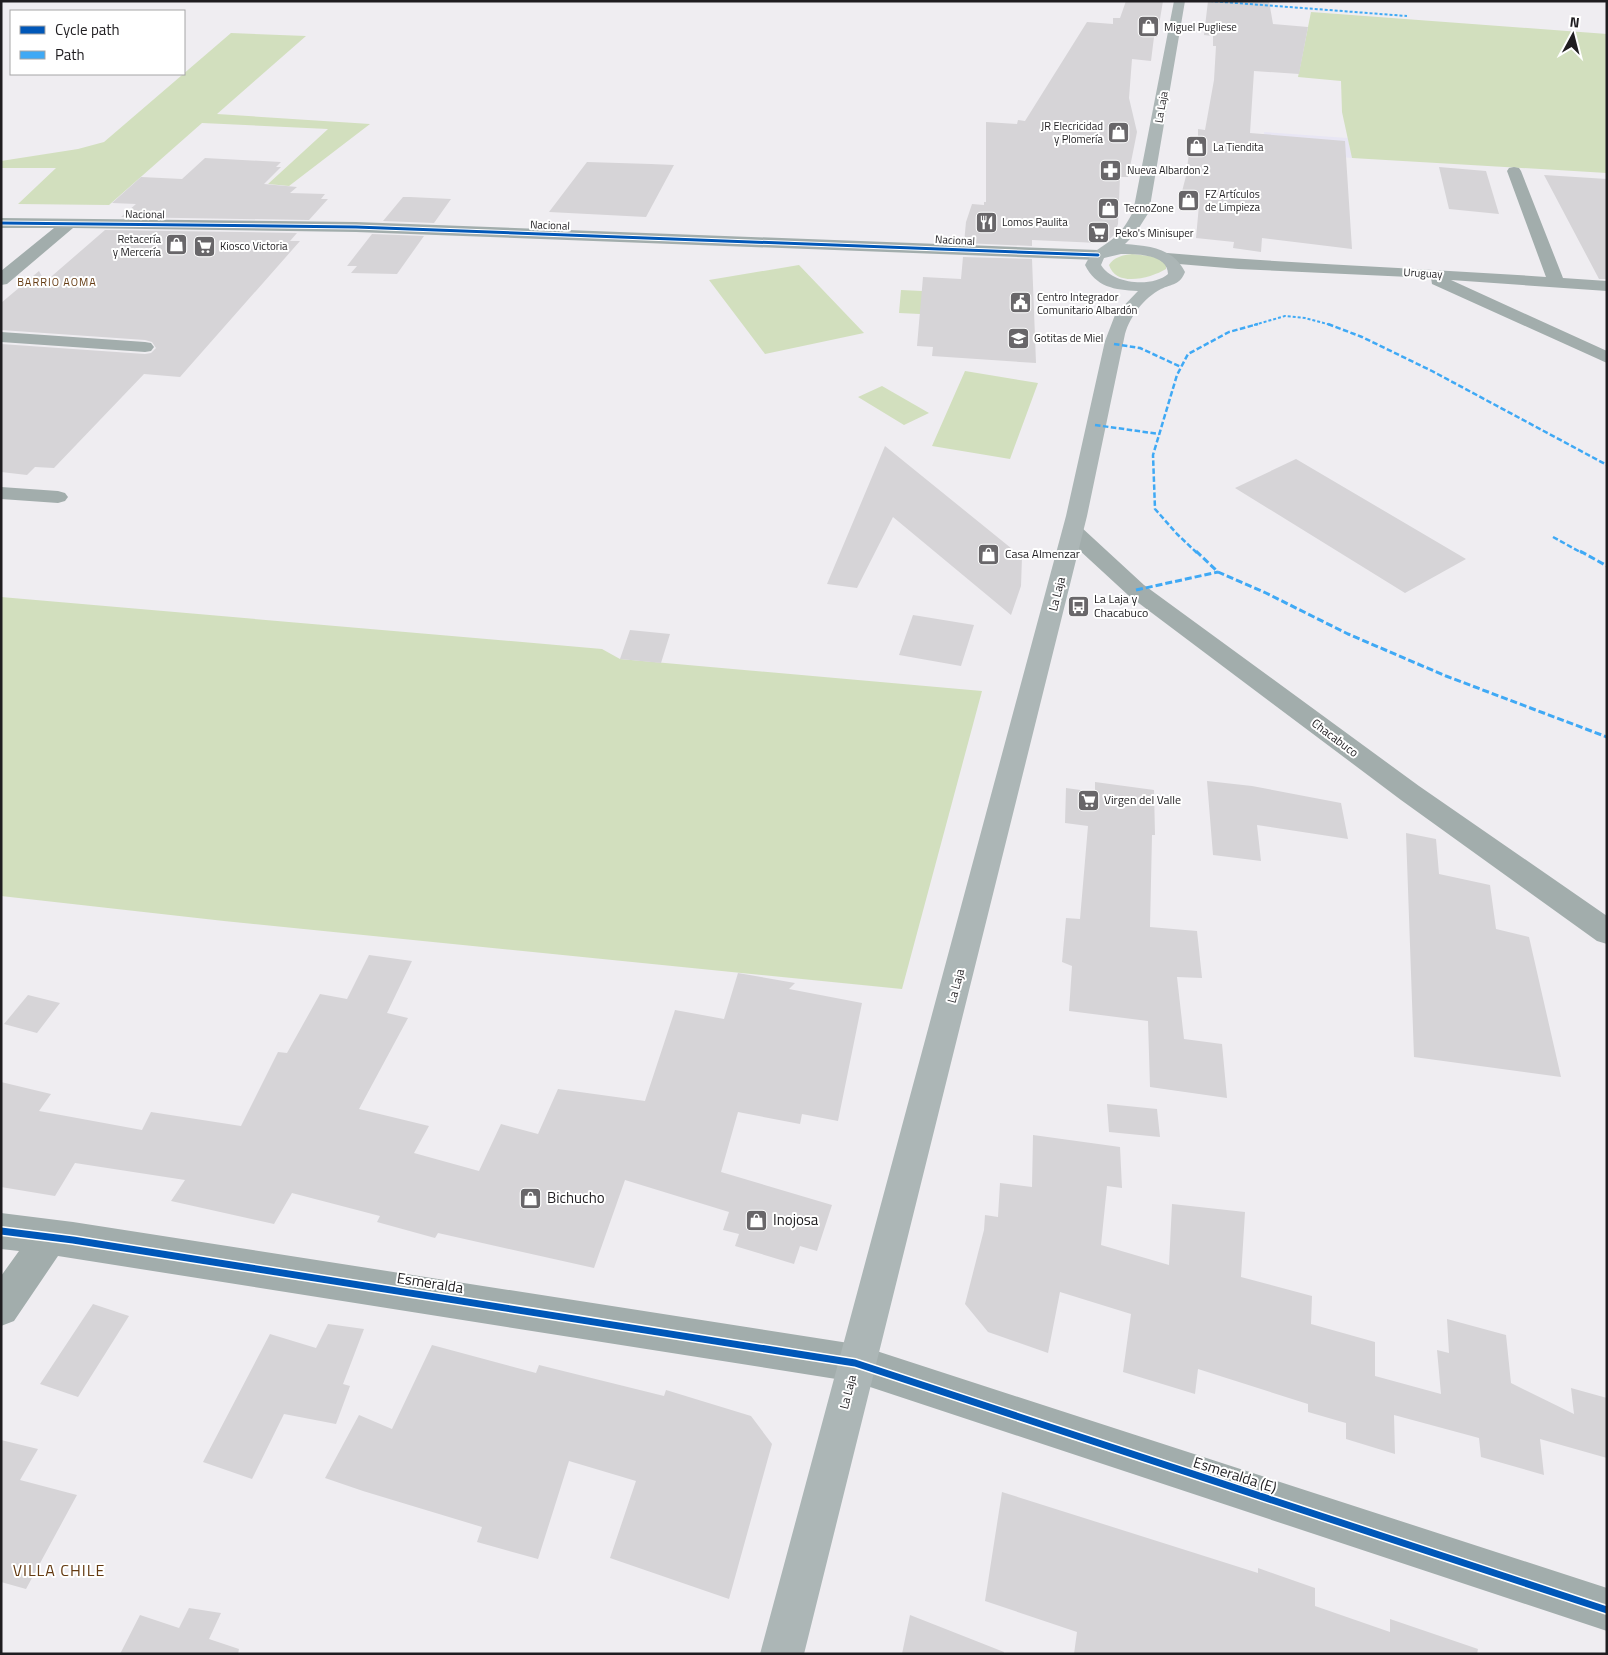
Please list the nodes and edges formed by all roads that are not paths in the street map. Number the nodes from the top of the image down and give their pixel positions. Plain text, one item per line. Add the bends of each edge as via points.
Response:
1 (1180, 1) edge
2 (1514, 171) dead end
3 (1141, 212) junction
4 (1, 223) edge
5 (70, 223) junction
6 (989, 252) junction
7 (1101, 254) junction
8 (1164, 257) junction
9 (1238, 264) junction
10 (1423, 273) junction
11 (1102, 277) junction
12 (1173, 279) junction
13 (1, 280) edge
14 (1556, 282) junction
15 (1156, 286) junction
16 (1607, 286) edge
17 (1122, 318) junction
18 (1, 338) edge
19 (145, 347) dead end
20 (1607, 358) edge
21 (1, 493) edge
22 (58, 497) dead end
23 (1073, 532) junction
24 (1607, 932) edge
25 (1, 1231) edge
26 (50, 1237) junction
27 (1, 1308) edge
28 (855, 1363) junction
29 (1607, 1610) edge
30 (782, 1654) edge

1 - 3 main road, La Laja
2 - 14 street
3 - 7 main road, La Laja via 1121,242
3 - 8 main road, La Laja via 1150,243
4 - 5 street, Nacional
5 - 6 street, Nacional via 356,227
5 - 13 street
6 - 7 street, Nacional
6 - 11 street, Nacional via 1025,257
7 - 8 main road via 1128,249
7 - 11 main road via 1093,264
8 - 9 street, Uruguay
8 - 12 main road, La Laja via 1175,265 1177,272
9 - 10 street, Uruguay
9 - 12 street, Uruguay
10 - 14 street, Uruguay
10 - 20 street
11 - 15 main road via 1121,284
11 - 17 main road via 1117,300
12 - 15 main road
14 - 16 street, Uruguay
15 - 17 main road, La Laja via 1130,306
17 - 23 main road, La Laja
18 - 19 street
21 - 22 street
23 - 24 street, Chacabuco via 1144,596 1410,793
23 - 28 main road, La Laja
25 - 26 street, Esmeralda
26 - 27 street
26 - 28 street, Esmeralda
28 - 29 street, Esmeralda (E)
28 - 30 main road, La Laja

